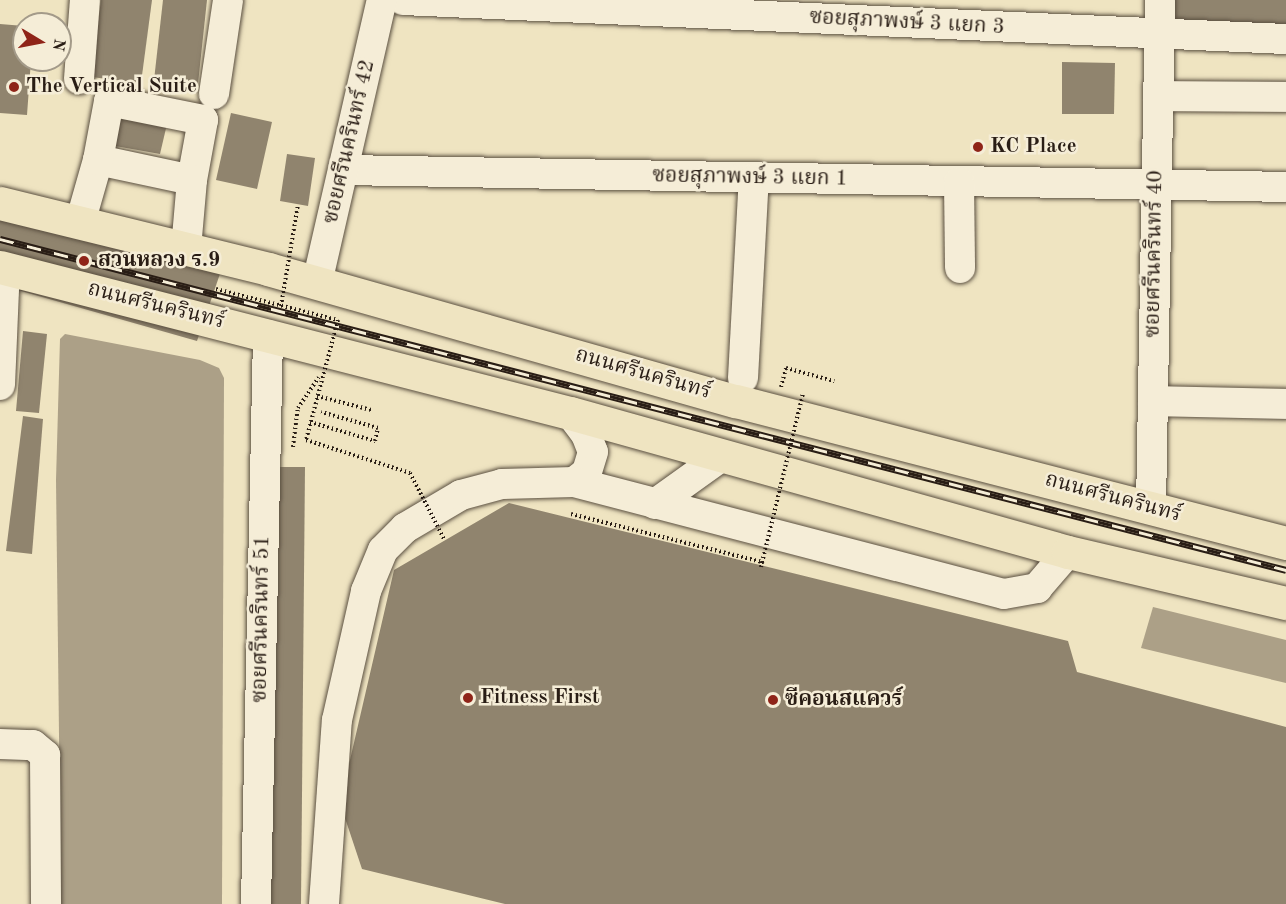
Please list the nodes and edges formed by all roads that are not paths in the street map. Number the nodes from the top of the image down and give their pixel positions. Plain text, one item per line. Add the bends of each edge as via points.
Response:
1 (85, 0) edge
2 (228, 0) edge
3 (382, 0) edge
4 (403, 0) edge
5 (1160, 0) edge
6 (1159, 34) junction
7 (1286, 39) edge
8 (79, 79) dead end
9 (214, 94) dead end
10 (1158, 96) junction
11 (1286, 97) edge
12 (98, 160) junction
13 (344, 170) junction
14 (754, 178) junction
15 (192, 180) junction
16 (959, 182) junction
17 (1156, 186) junction
18 (1286, 187) edge
19 (0, 203) edge
20 (80, 224) junction
21 (186, 249) junction
22 (2, 268) edge
23 (960, 268) dead end
24 (317, 283) junction
25 (274, 320) junction
26 (742, 378) dead end
27 (0, 385) edge
28 (1153, 401) junction
29 (1286, 404) edge
30 (570, 413) junction
31 (722, 456) junction
32 (574, 482) junction
33 (655, 504) junction
34 (1150, 508) junction
35 (1282, 541) edge
36 (1068, 552) junction
37 (1286, 603) edge
38 (0, 744) edge
39 (46, 904) edge
40 (256, 904) edge
41 (324, 904) edge

1 - 8 street
2 - 9 street
3 - 13 street, ซอยศรีนครินทร์ 42
4 - 6 street, ซอยสุภาพงษ์ 3 แยก 3
5 - 6 street, ซอยศรีนครินทร์ 40
6 - 7 street, ซอยสุภาพงษ์ 3 แยก 3
6 - 10 street, ซอยศรีนครินทร์ 40
10 - 11 street
10 - 17 street, ซอยศรีนครินทร์ 40
12 - 15 street
12 - 15 street via 109,101 203,120
12 - 20 street
13 - 14 street, ซอยสุภาพงษ์ 3 แยก 1
13 - 24 street, ซอยศรีนครินทร์ 42
14 - 16 street, ซอยสุภาพงษ์ 3 แยก 1
14 - 26 street
15 - 21 street
16 - 17 street, ซอยสุภาพงษ์ 3 แยก 1
16 - 23 street
17 - 18 street, ซอยสุภาพงษ์ 3 แยก 1
17 - 28 street, ซอยศรีนครินทร์ 40
19 - 20 main road, ถนนศรีนครินทร์
20 - 21 main road, ถนนศรีนครินทร์
21 - 24 main road, ถนนศรีนครินทร์
22 - 25 main road, ถนนศรีนครินทร์
22 - 27 street
24 - 34 main road, ถนนศรีนครินทร์ via 736,401
25 - 30 main road, ถนนศรีนครินทร์
25 - 40 street, ซอยศรีนครินทร์ 51
28 - 29 street
28 - 34 street, ซอยศรีนครินทร์ 40
30 - 31 main road, ถนนศรีนครินทร์
30 - 32 street via 586,434 593,452 586,472
31 - 33 street
31 - 36 main road, ถนนศรีนครินทร์
32 - 33 street
32 - 41 street via 502,484 461,495 405,528 383,550 366,591 336,720
33 - 36 street via 1004,594 1037,588
34 - 35 main road, ถนนศรีนครินทร์
36 - 37 main road, ถนนศรีนครินทร์
38 - 39 street via 33,745 45,755

